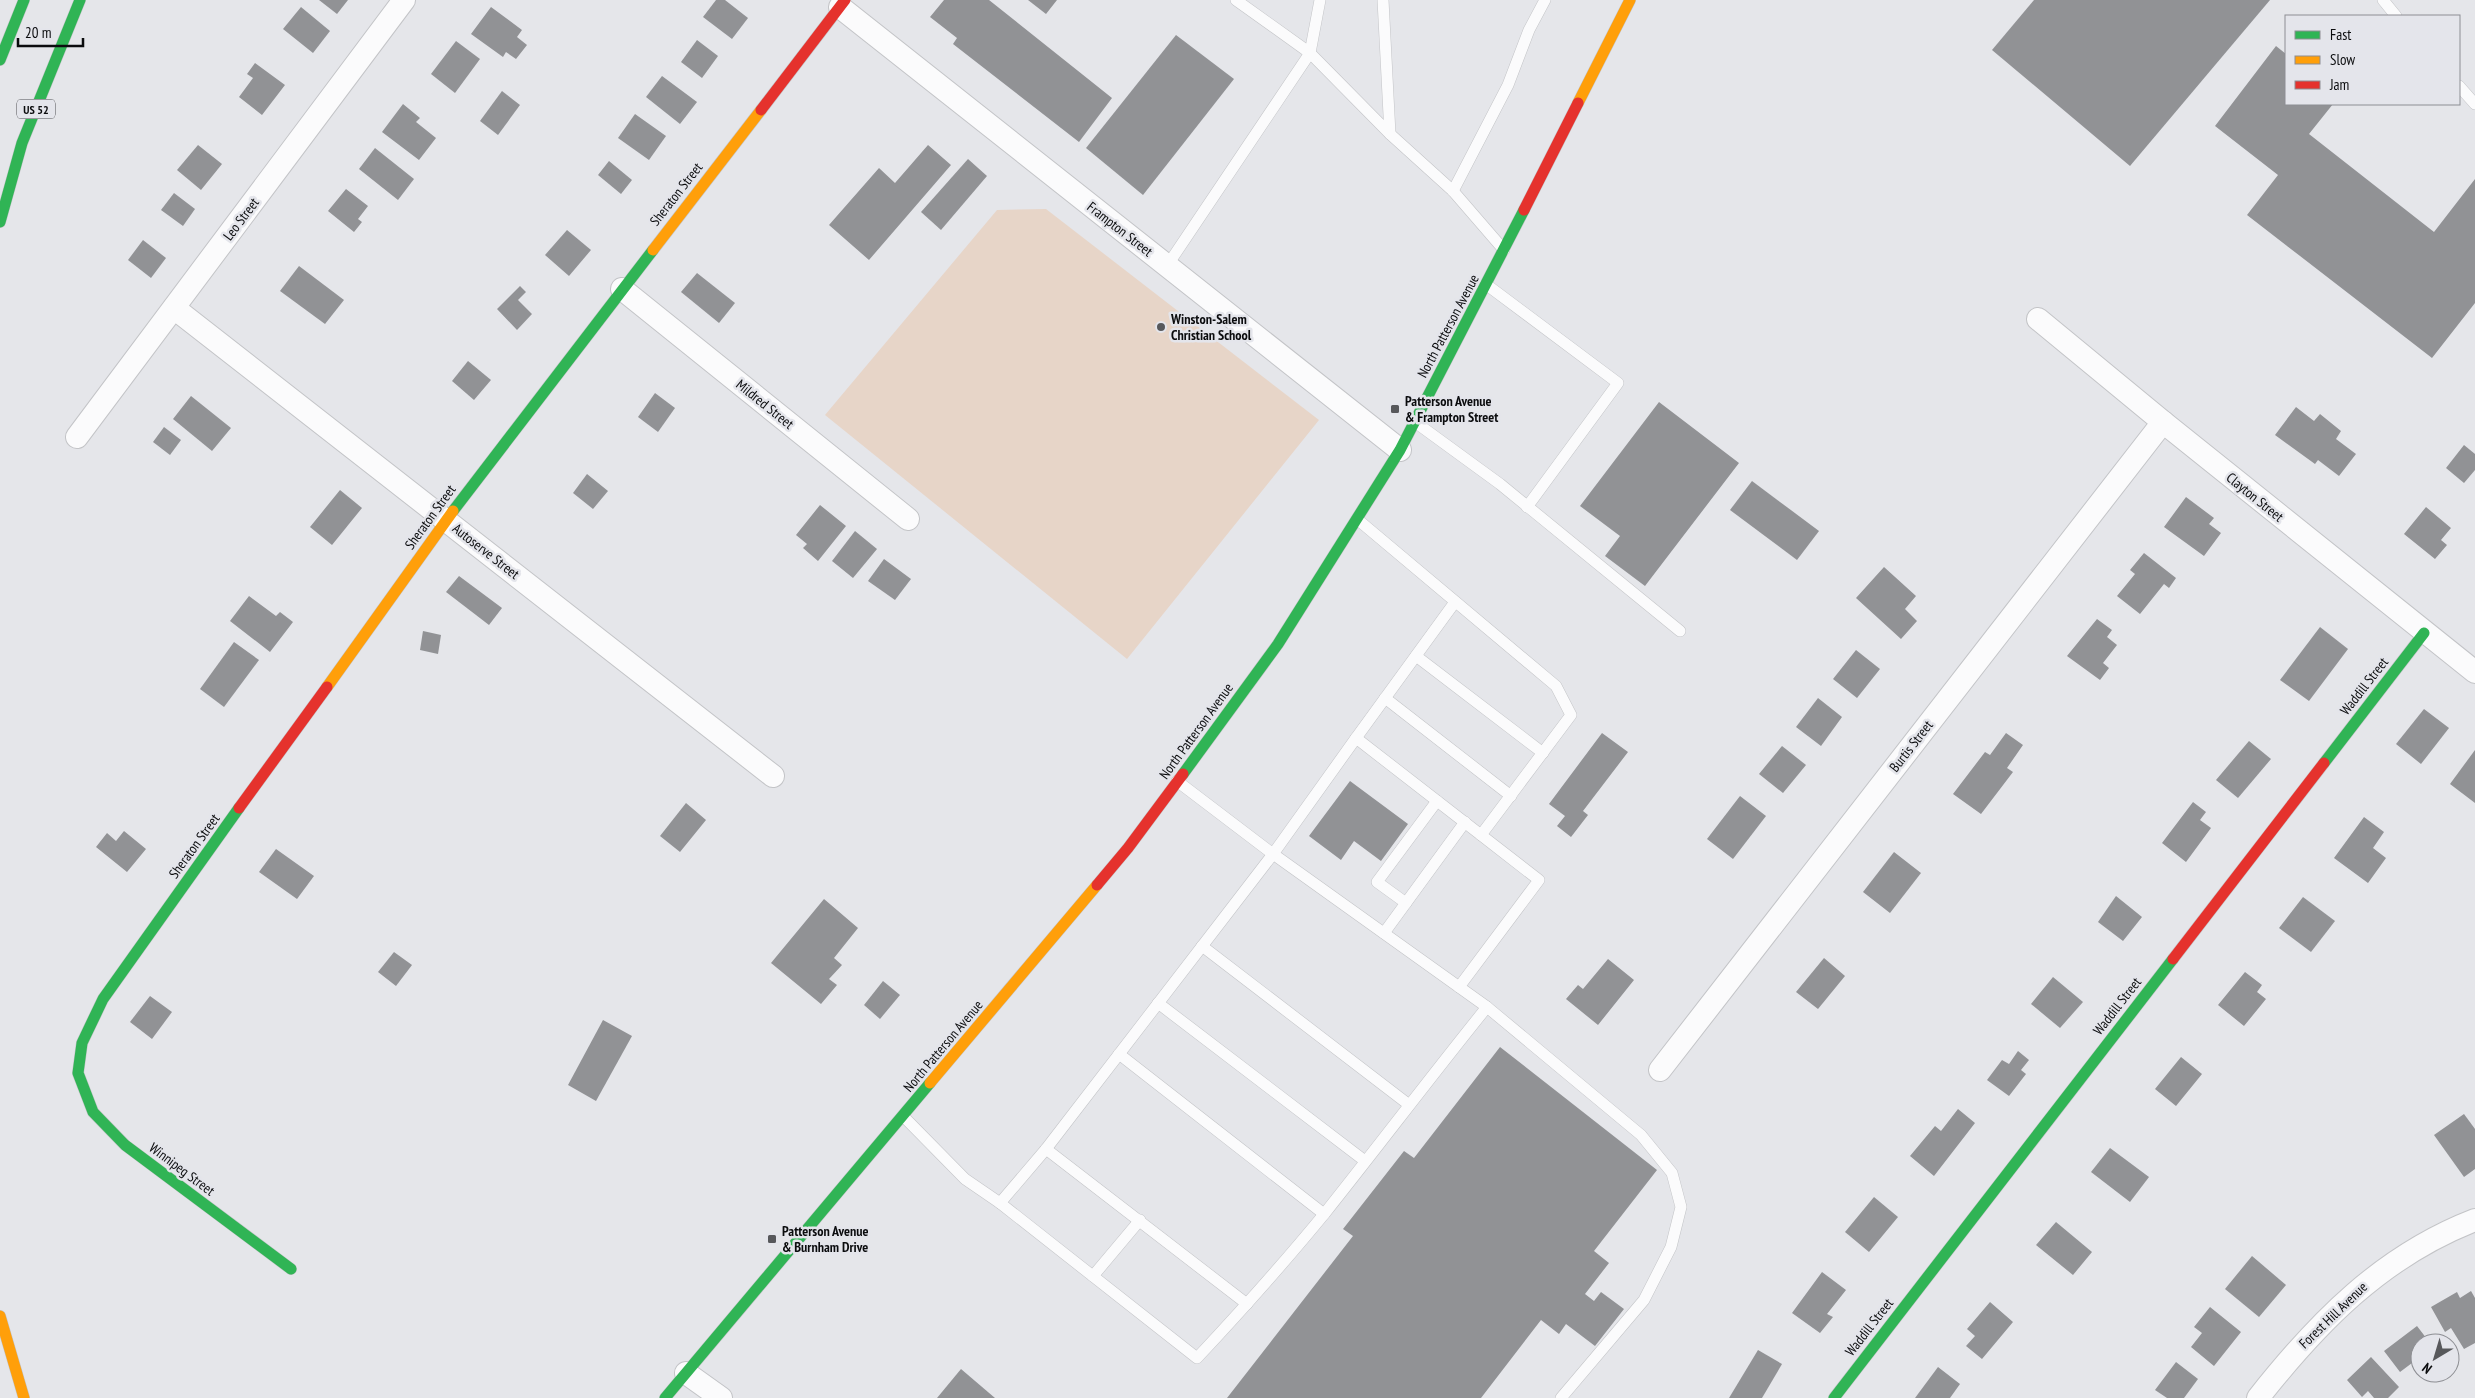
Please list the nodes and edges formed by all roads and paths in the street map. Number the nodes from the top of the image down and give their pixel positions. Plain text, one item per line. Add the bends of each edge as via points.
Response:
1 (24, 0) edge
2 (80, 0) edge
3 (404, 0) edge
4 (1236, 0) edge
5 (1320, 0) edge
6 (1383, 0) edge
7 (1545, 0) edge
8 (1630, 0) edge
9 (2383, 0) edge
10 (842, 3) edge
11 (2395, 15) edge
12 (1310, 53) junction
13 (0, 60) edge
14 (2460, 87) edge
15 (2475, 104) edge
16 (1390, 134) junction
17 (1452, 191) junction
18 (0, 222) edge
19 (1504, 250) junction
20 (1167, 266) junction
21 (1487, 285) junction
22 (622, 289) junction
23 (174, 308) junction
24 (2038, 319) dead end
25 (1415, 422) junction
26 (2163, 422) junction
27 (77, 437) dead end
28 (1400, 450) junction
29 (1527, 506) junction
30 (1357, 519) junction
31 (446, 520) junction
32 (908, 520) dead end
33 (1456, 602) junction
34 (1680, 631) dead end
35 (2424, 633) junction
36 (1416, 656) junction
37 (2475, 672) edge
38 (1385, 698) junction
39 (1356, 738) junction
40 (1543, 753) junction
41 (773, 776) dead end
42 (1177, 781) junction
43 (1511, 796) junction
44 (1437, 801) junction
45 (1465, 822) junction
46 (1480, 835) junction
47 (1273, 854) junction
48 (1406, 902) junction
49 (1384, 933) junction
50 (1202, 946) junction
51 (1459, 987) junction
52 (1158, 1003) junction
53 (1487, 1007) junction
54 (1119, 1054) junction
55 (1660, 1070) dead end
56 (78, 1073) joint
57 (1408, 1104) junction
58 (903, 1116) junction
59 (1046, 1149) junction
60 (1365, 1161) junction
61 (1000, 1203) junction
62 (1324, 1214) junction
63 (1140, 1220) junction
64 (2475, 1220) edge
65 (291, 1269) dead end
66 (1093, 1276) junction
67 (1247, 1304) junction
68 (0, 1316) edge
69 (686, 1374) junction
70 (24, 1398) edge
71 (665, 1398) edge
72 (721, 1398) edge
73 (1561, 1398) edge
74 (1834, 1398) edge
75 (2258, 1398) edge

1 - 13 main road
2 - 18 main road, US 52 via 22,143
3 - 23 street, Leo Street
4 - 12 lane
5 - 12 lane
6 - 16 lane
7 - 17 lane via 1529,30 1508,85
8 - 19 main road, North Patterson Avenue
9 - 11 lane
10 - 20 street, Frampton Street
10 - 22 main road, Sheraton Street
12 - 16 lane
12 - 20 lane
14 - 15 lane
16 - 17 lane
17 - 19 lane
19 - 21 main road, North Patterson Avenue
20 - 28 street, Frampton Street
21 - 25 main road, North Patterson Avenue
21 - 29 lane via 1618,382
22 - 31 main road, Sheraton Street
22 - 32 street, Mildred Street
23 - 27 street, Leo Street
23 - 31 street, Autoserve Street
24 - 26 street, Clayton Street
25 - 28 main road, North Patterson Avenue
25 - 29 lane
26 - 35 street, Clayton Street
26 - 55 street, Burtis Street
28 - 30 main road, North Patterson Avenue
29 - 34 lane
30 - 33 lane
30 - 42 main road, North Patterson Avenue via 1278,644
31 - 41 street, Autoserve Street
31 - 56 main road, Sheraton Street via 103,999 82,1043
33 - 36 lane
33 - 40 lane via 1556,686 1571,715
35 - 37 street, Clayton Street
35 - 74 main road, Waddill Street
36 - 38 lane
36 - 40 lane
38 - 39 lane
38 - 43 lane
39 - 44 lane
39 - 47 lane
40 - 43 lane
42 - 47 lane
42 - 58 main road, North Patterson Avenue via 1128,848
43 - 46 lane
44 - 45 lane
44 - 48 lane via 1377,882
45 - 46 lane
45 - 48 lane
46 - 51 lane via 1539,880
47 - 49 lane
47 - 50 lane
48 - 49 lane
49 - 51 lane
50 - 52 lane
50 - 57 lane
51 - 53 lane
52 - 54 lane
52 - 60 lane
53 - 57 lane
53 - 73 lane via 1641,1135 1672,1173 1681,1206 1671,1247 1644,1300
54 - 59 lane
54 - 62 lane
56 - 65 main road, Winnipeg Street via 93,1112 125,1145
57 - 60 lane
58 - 61 lane via 965,1179
58 - 69 main road, North Patterson Avenue
59 - 61 lane
59 - 63 lane
60 - 62 lane
61 - 66 lane
62 - 67 lane
63 - 66 lane
63 - 67 lane
64 - 75 street, Forest Hill Avenue via 2424,1245 2374,1277 2335,1309 2294,1352
66 - 67 lane via 1197,1358
68 - 70 main road
69 - 71 main road, North Patterson Avenue
69 - 72 street

